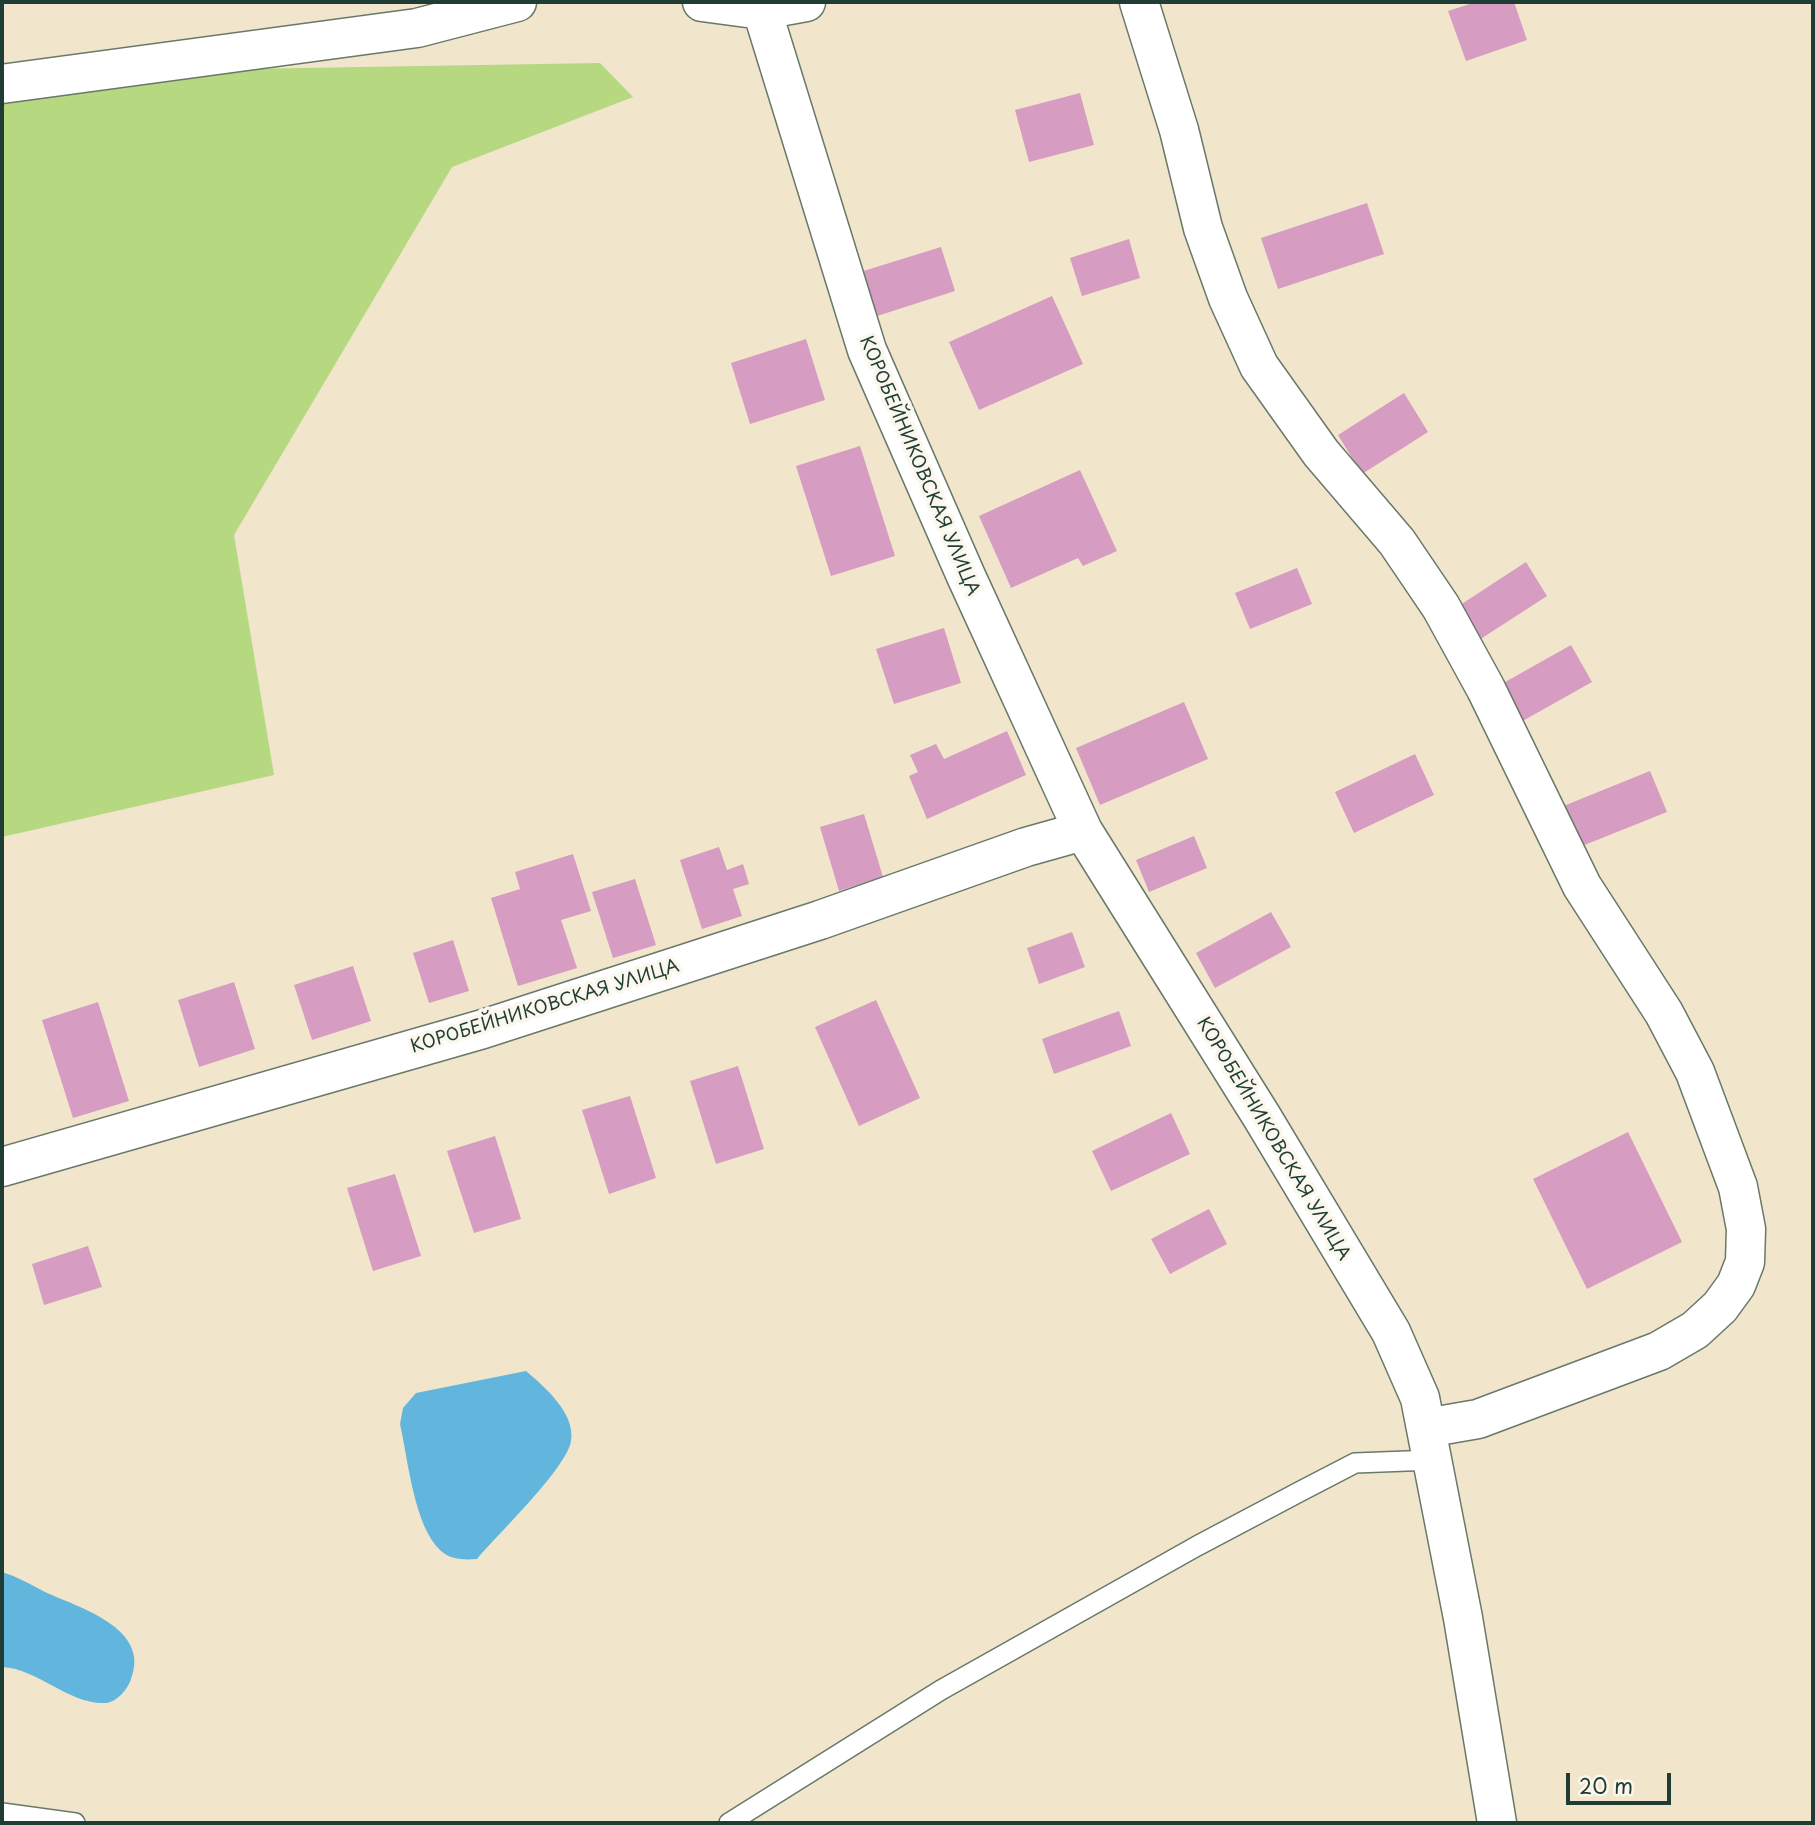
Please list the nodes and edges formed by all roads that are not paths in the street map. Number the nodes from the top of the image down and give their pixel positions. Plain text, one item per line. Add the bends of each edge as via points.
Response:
1 (517, 2) edge
2 (702, 2) edge
3 (806, 2) edge
4 (1139, 2) edge
5 (762, 10) junction
6 (2, 84) edge
7 (1083, 831) junction
8 (2, 1167) edge
9 (1430, 1444) junction
10 (2, 1813) edge
11 (75, 1823) edge
12 (729, 1823) edge
13 (1497, 1823) edge

1 - 6 street via 417,28
2 - 5 street
3 - 5 street
4 - 9 street via 1179,130 1203,228 1228,299 1259,366 1321,453 1397,542 1441,607 1582,886 1664,1013 1695,1072 1738,1186 1746,1229 1745,1262 1736,1285 1695,1331 1659,1351 1478,1419
5 - 7 street, КОРОБЕЙНИКОВСКАЯ УЛИЦА via 867,350
7 - 8 street, КОРОБЕЙНИКОВСКАЯ УЛИЦА via 483,1029
7 - 9 street, КОРОБЕЙНИКОВСКАЯ УЛИЦА via 1391,1332 1420,1398
9 - 12 lane via 1355,1463 1196,1546 942,1690
9 - 13 street, КОРОБЕЙНИКОВСКАЯ УЛИЦА
10 - 11 lane

